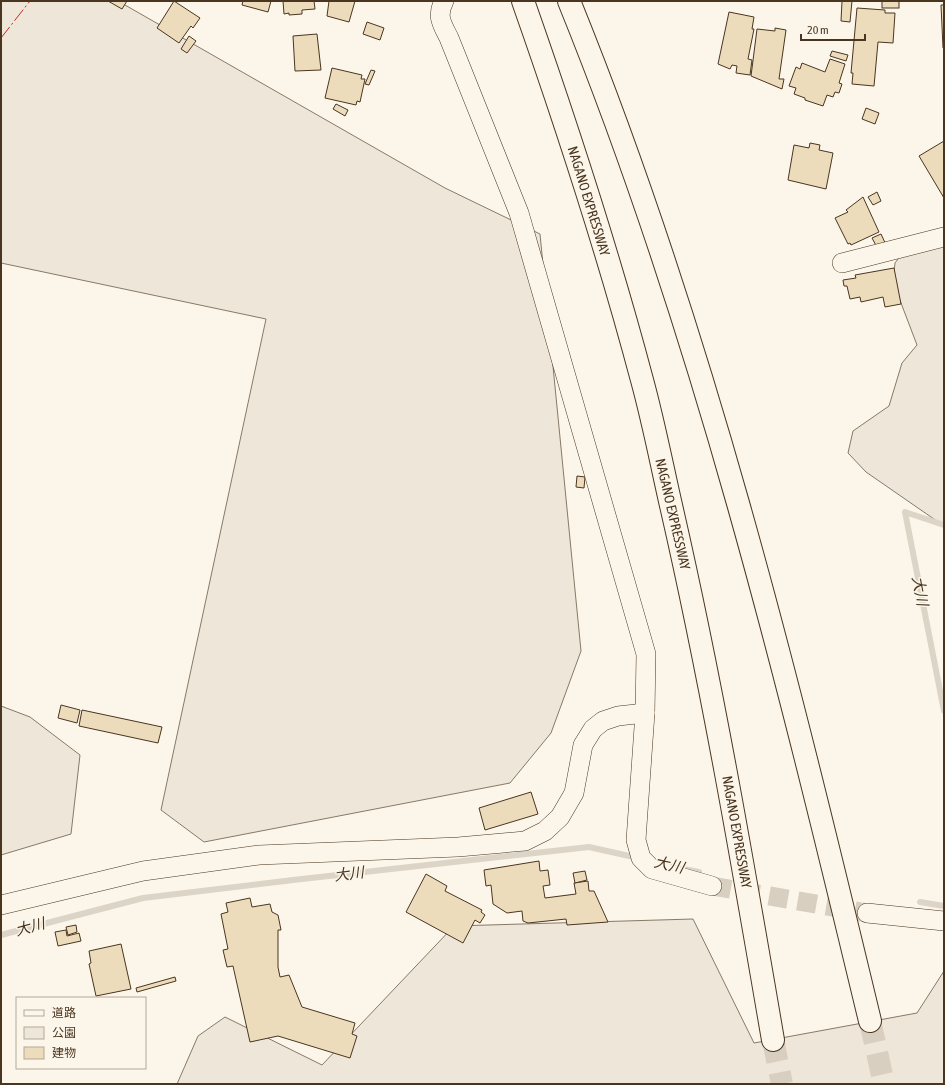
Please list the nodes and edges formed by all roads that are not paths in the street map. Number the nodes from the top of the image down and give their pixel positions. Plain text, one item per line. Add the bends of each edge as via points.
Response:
1 (444, 1) edge
2 (523, 1) edge
3 (569, 1) edge
4 (944, 237) edge
5 (842, 262) dead end
6 (645, 713) junction
7 (712, 886) tunnel mouth
8 (1, 905) edge
9 (867, 913) tunnel mouth
10 (944, 921) edge
11 (870, 1021) tunnel mouth
12 (773, 1040) tunnel mouth

1 - 6 street via 439,10 441,23 519,213 619,557 646,654
2 - 12 highway, NAGANO EXPRESSWAY via 599,231 643,382 721,737
3 - 11 highway via 649,213 702,376 799,725
4 - 5 street
6 - 7 street via 636,840 641,858 652,869
6 - 8 street via 618,716 603,721 593,729 583,745 574,793 560,817 545,831 525,841 458,847 259,855 143,871
9 - 10 street

